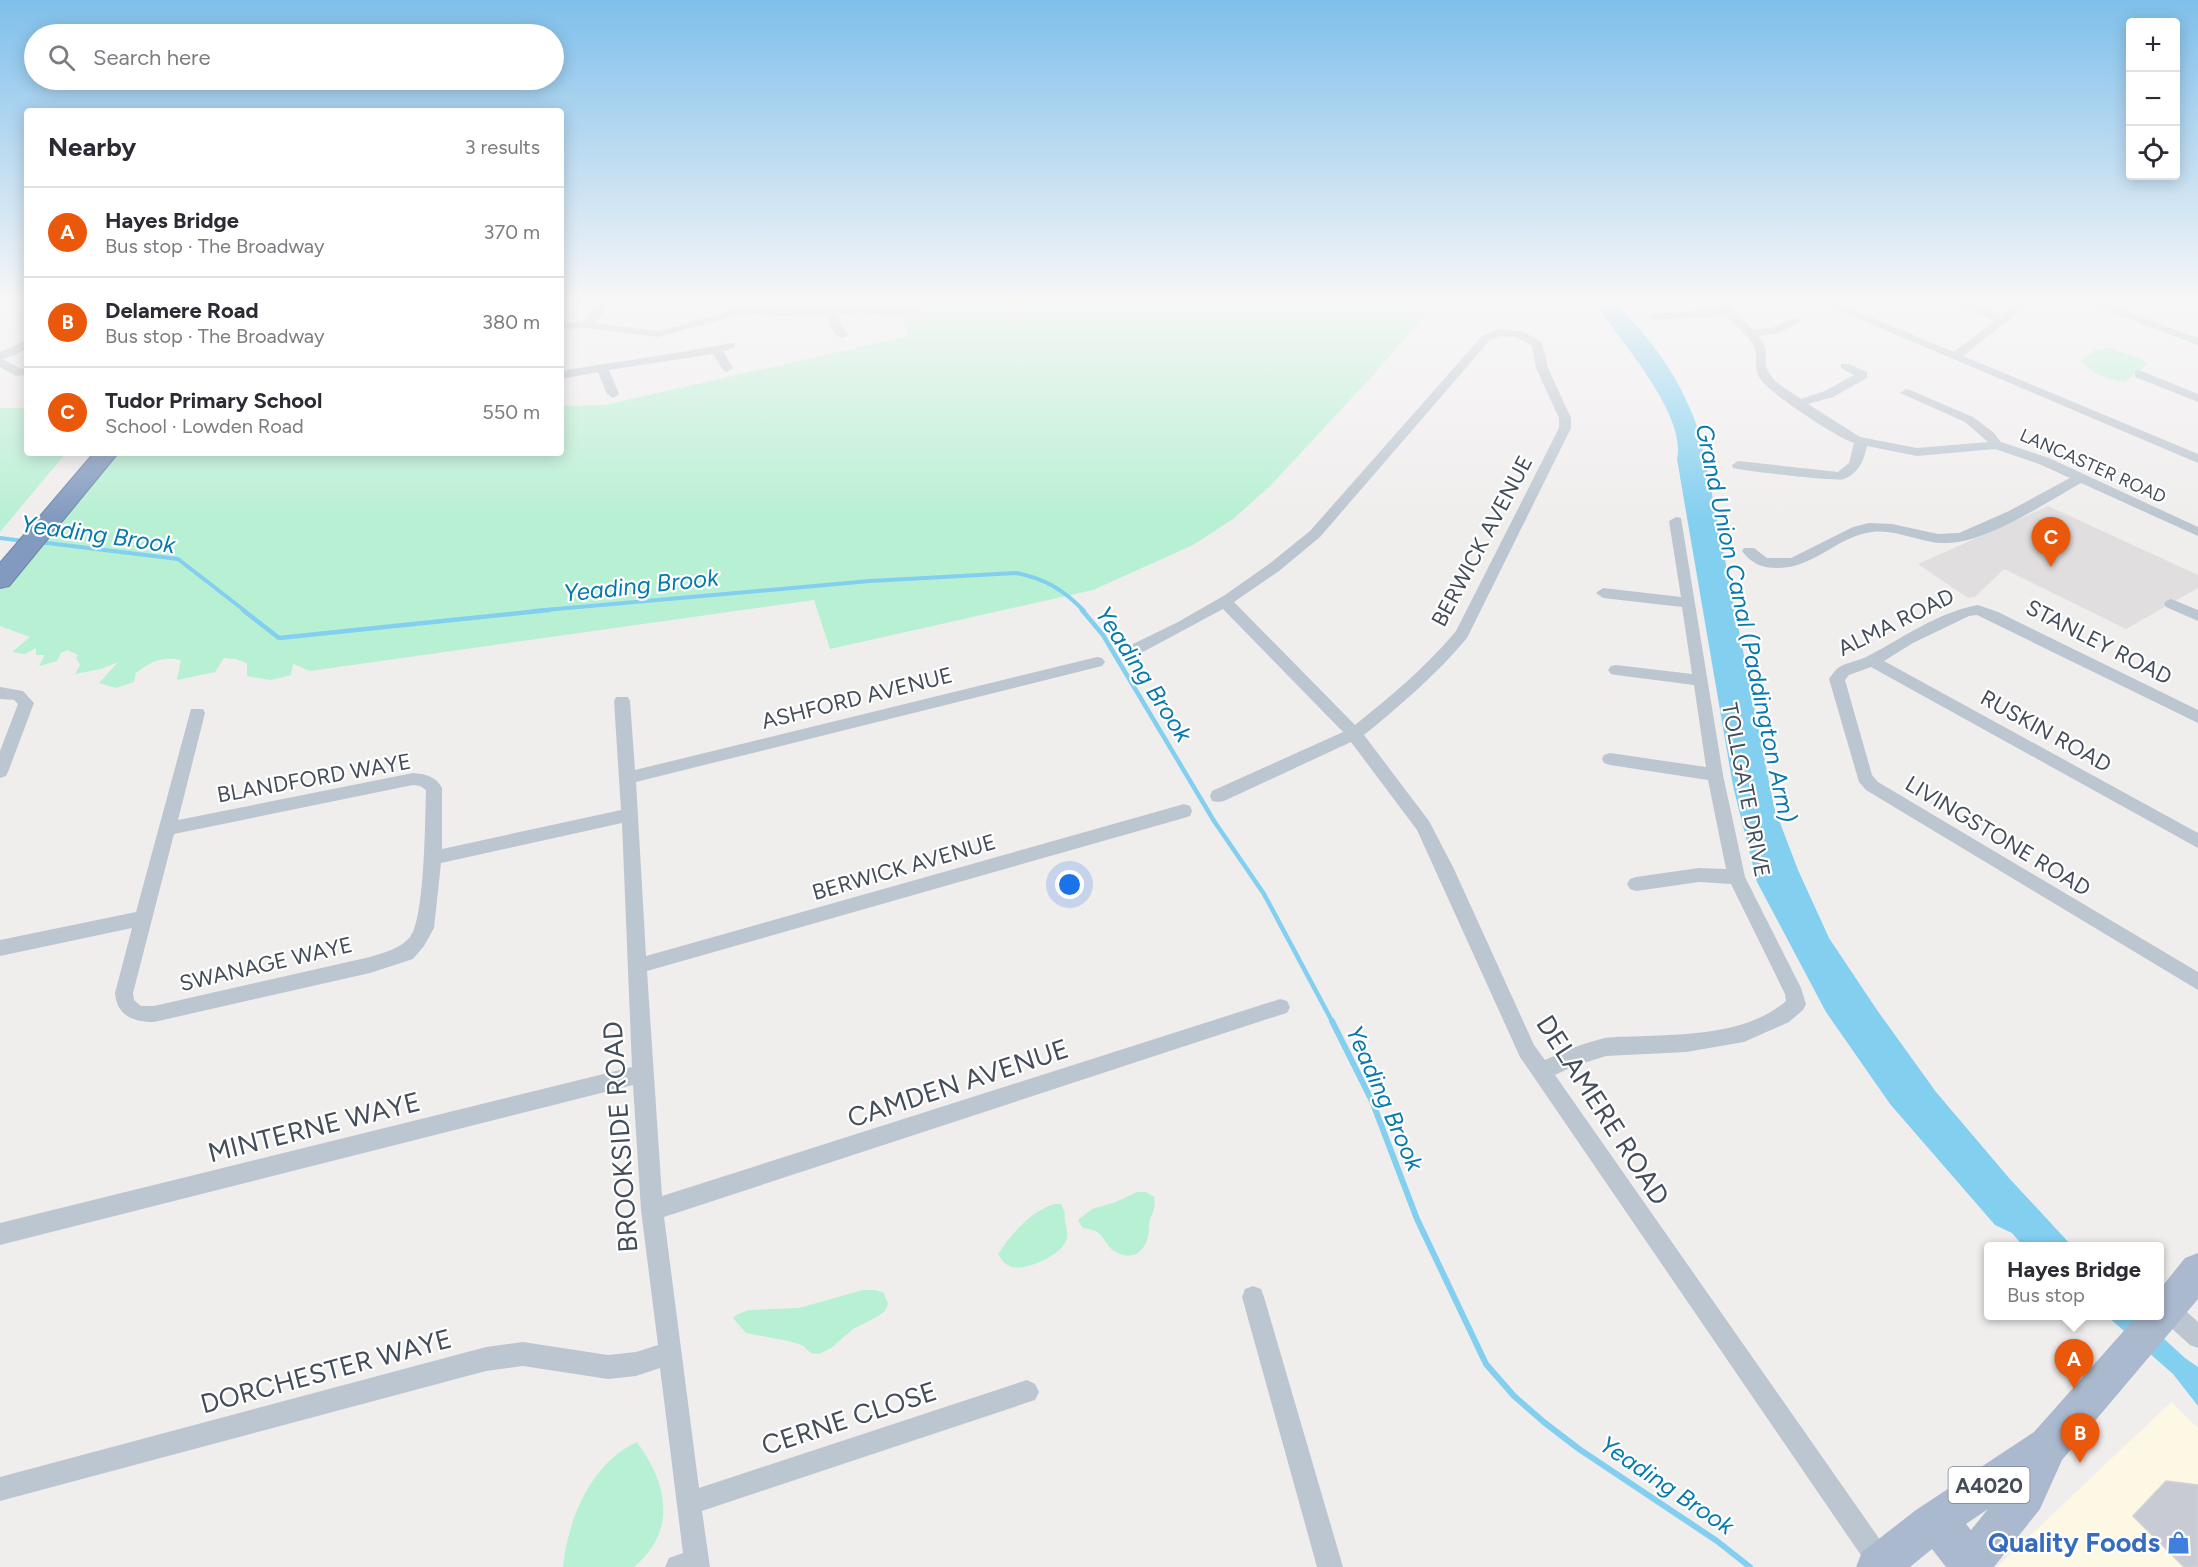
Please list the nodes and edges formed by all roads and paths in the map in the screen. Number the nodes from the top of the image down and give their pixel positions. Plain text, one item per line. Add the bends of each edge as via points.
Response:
1 (604, 372) edge
2 (1456, 372) edge
3 (1544, 372) edge
4 (1762, 372) edge
5 (1857, 372) edge
6 (1991, 372) edge
7 (2139, 374) dead end
8 (1863, 375) junction
9 (1876, 380) dead end
10 (1906, 393) dead end
11 (613, 394) dead end
12 (1941, 397) dead end
13 (2198, 398) edge
14 (1800, 403) junction
15 (1930, 404) junction
16 (1861, 442) junction
17 (1996, 445) junction
18 (86, 456) edge
19 (103, 456) edge
20 (2198, 459) edge
21 (1738, 465) dead end
22 (2078, 479) junction
23 (1676, 521) dead end
24 (37, 522) junction
25 (2198, 532) edge
26 (1749, 550) dead end
27 (10, 555) edge
28 (0, 580) edge
29 (1604, 593) dead end
30 (1224, 601) junction
31 (1689, 603) junction
32 (2171, 604) dead end
33 (1978, 610) joint
34 (2198, 616) edge
35 (1136, 649) dead end
36 (1097, 662) dead end
37 (1872, 662) junction
38 (1616, 670) dead end
39 (1838, 680) joint
40 (1701, 681) junction
41 (0, 693) edge
42 (622, 701) dead end
43 (197, 713) dead end
44 (2198, 717) edge
45 (1354, 734) junction
46 (1610, 759) dead end
47 (0, 772) edge
48 (1715, 775) junction
49 (627, 778) junction
50 (1218, 796) dead end
51 (1184, 811) dead end
52 (630, 815) junction
53 (167, 829) junction
54 (2198, 841) edge
55 (433, 858) junction
56 (1736, 877) junction
57 (1636, 884) dead end
58 (145, 918) junction
59 (0, 948) edge
60 (637, 966) junction
61 (2198, 982) edge
62 (1280, 1006) dead end
63 (1541, 1072) junction
64 (642, 1074) junction
65 (652, 1210) junction
66 (0, 1234) edge
67 (2198, 1270) edge
68 (1253, 1297) dead end
69 (2165, 1312) joint
70 (2158, 1320) edge
71 (2198, 1337) edge
72 (670, 1353) junction
73 (1027, 1392) dead end
74 (2048, 1446) junction
75 (0, 1489) edge
76 (690, 1503) junction
77 (1930, 1524) junction
78 (691, 1565) edge
79 (1879, 1565) edge
80 (1968, 1566) edge
81 (1330, 1567) edge

1 - 11 street
2 - 30 street, BERWICK AVENUE via 1315,534
3 - 45 street, BERWICK AVENUE via 1564,413 1565,428 1462,634 1400,697
4 - 14 street, LANCASTER ROAD via 1767,380
5 - 8 street
6 - 20 street
7 - 13 street
8 - 9 street
8 - 14 street via 1829,394
10 - 15 street
12 - 15 street
14 - 16 street, LANCASTER ROAD via 1841,433
15 - 17 street via 1975,423 1992,435
16 - 17 street, LANCASTER ROAD via 1917,452
16 - 21 street via 1858,463 1840,476
17 - 22 street, LANCASTER ROAD via 2043,461
18 - 24 highway
19 - 24 highway
22 - 25 street, LANCASTER ROAD
22 - 26 street via 1963,537 1934,538 1865,528 1793,563 1762,569
23 - 31 street, TOLLGATE DRIVE
24 - 27 highway
27 - 28 highway
29 - 31 street
30 - 35 street
30 - 45 street, DELAMERE ROAD
31 - 40 street, TOLLGATE DRIVE
32 - 34 street
33 - 37 street, ALMA ROAD via 1908,639
33 - 44 street, STANLEY ROAD
36 - 49 street, ASHFORD AVENUE
37 - 39 street, ALMA ROAD via 1844,671
37 - 54 street, RUSKIN ROAD
38 - 40 street
39 - 61 street, LIVINGSTONE ROAD via 1865,778 1872,786
40 - 48 street, TOLLGATE DRIVE
41 - 47 street via 18,695 26,703
42 - 49 street, BROOKSIDE ROAD
43 - 53 street
45 - 50 street, BERWICK AVENUE
45 - 63 street, DELAMERE ROAD via 1406,801 1434,846 1517,1030
46 - 48 street
48 - 56 street, TOLLGATE DRIVE
49 - 52 street, BROOKSIDE ROAD
51 - 60 street, BERWICK AVENUE
52 - 55 street
52 - 60 street, BROOKSIDE ROAD
53 - 55 street, BLANDFORD WAYE via 419,779 434,788
53 - 58 street
55 - 58 street, SWANAGE WAYE via 425,928 412,947 399,956 145,1015 129,1008 124,999
56 - 57 street via 1699,874
56 - 63 street, TOLLGATE DRIVE via 1794,994 1794,1008 1744,1033 1686,1043 1606,1047
58 - 59 street
60 - 64 street, BROOKSIDE ROAD
62 - 65 street, CAMDEN AVENUE
63 - 79 street, DELAMERE ROAD
64 - 65 street, BROOKSIDE ROAD
64 - 66 street, MINTERNE WAYE
65 - 72 street, BROOKSIDE ROAD
67 - 69 main road, A4020
68 - 81 street
69 - 71 street
70 - 74 main road, A4020
72 - 75 street, DORCHESTER WAYE via 636,1364 608,1367 535,1355 486,1359
72 - 76 street, BROOKSIDE ROAD
73 - 76 street, CERNE CLOSE
74 - 77 main road, A4020
74 - 80 main road, A4020 via 2026,1495
76 - 78 street, BROOKSIDE ROAD
77 - 79 main road, A4020
77 - 80 main road, A4020 via 1958,1545

